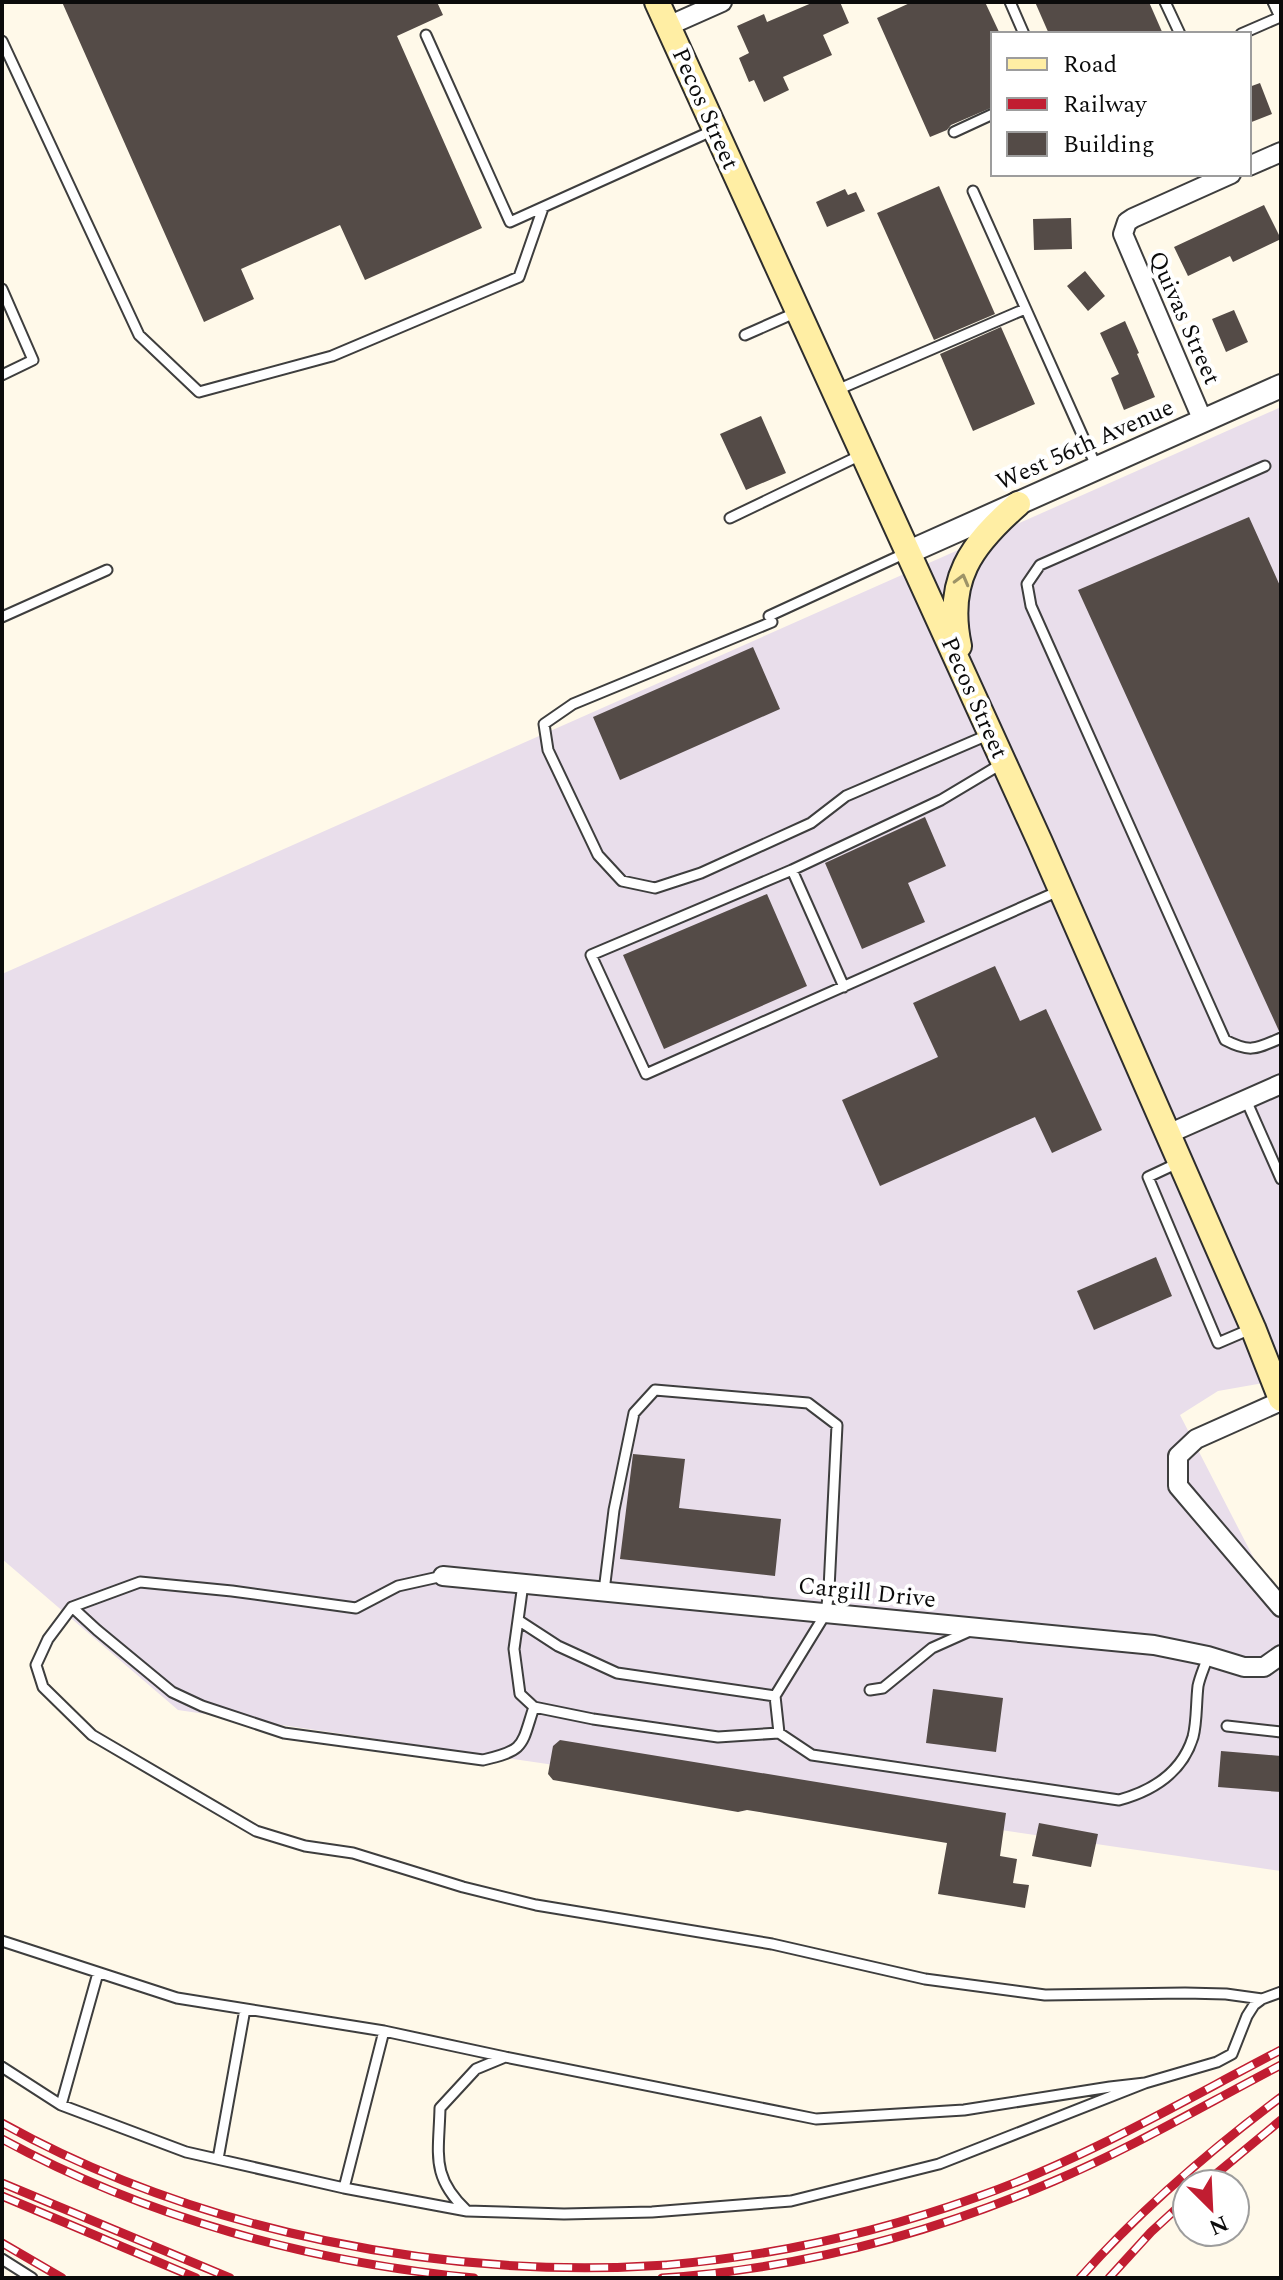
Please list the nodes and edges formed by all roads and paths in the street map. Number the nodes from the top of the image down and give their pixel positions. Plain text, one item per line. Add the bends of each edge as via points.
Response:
1 (657, 2) edge
2 (722, 2) edge
3 (1010, 2) edge
4 (1165, 2) edge
5 (1273, 2) edge
6 (668, 26) junction
7 (1023, 32) edge
8 (1179, 32) edge
9 (1246, 32) edge
10 (426, 35) dead end
11 (2, 41) edge
12 (991, 115) edge
13 (714, 130) junction
14 (954, 132) dead end
15 (1281, 152) edge
16 (1251, 165) edge
17 (1227, 176) edge
18 (973, 191) dead end
19 (543, 208) junction
20 (2, 289) edge
21 (1025, 309) junction
22 (798, 311) junction
23 (745, 335) dead end
24 (2, 375) edge
25 (1281, 386) edge
26 (835, 391) junction
27 (1203, 421) junction
28 (864, 453) junction
29 (1265, 466) dead end
30 (1097, 468) junction
31 (1018, 504) junction
32 (730, 518) dead end
33 (909, 552) junction
34 (107, 570) dead end
35 (2, 617) edge
36 (967, 684) junction
37 (990, 734) junction
38 (1003, 763) junction
39 (792, 870) junction
40 (1061, 890) junction
41 (844, 987) junction
42 (1281, 1038) edge
43 (1281, 1084) edge
44 (1246, 1100) junction
45 (1168, 1134) junction
46 (1180, 1162) junction
47 (1281, 1179) edge
48 (1253, 1328) junction
49 (1272, 1357) edge
50 (1281, 1400) edge
51 (443, 1576) joint
52 (523, 1584) junction
53 (604, 1591) junction
54 (72, 1607) junction
55 (1281, 1607) edge
56 (826, 1613) junction
57 (518, 1620) junction
58 (977, 1628) junction
59 (1281, 1655) edge
60 (1208, 1656) junction
61 (870, 1690) dead end
62 (775, 1696) junction
63 (534, 1707) junction
64 (1227, 1726) dead end
65 (1281, 1732) edge
66 (779, 1733) junction
67 (2, 1941) edge
68 (98, 1973) junction
69 (1281, 1992) edge
70 (1262, 1999) junction
71 (245, 2009) junction
72 (384, 2031) junction
73 (505, 2057) junction
74 (2, 2067) edge
75 (1145, 2083) junction
76 (61, 2105) junction
77 (218, 2159) junction
78 (344, 2188) junction
79 (467, 2211) junction
80 (2, 2259) edge
81 (32, 2278) edge

1 - 6 main road, Pecos Street
2 - 6 street
3 - 7 lane
4 - 8 lane
5 - 9 lane via 1280,17
6 - 13 main road, Pecos Street
10 - 19 lane via 510,222
11 - 19 lane via 139,335 199,392 332,356 519,277
12 - 14 lane
13 - 19 lane
13 - 22 main road, Pecos Street
15 - 16 street
17 - 27 street, Quivas Street via 1133,218 1123,234
18 - 21 lane
20 - 24 lane via 33,360
21 - 26 lane
21 - 30 lane
22 - 23 lane
22 - 26 main road, Pecos Street
25 - 27 street, West 56th Avenue
26 - 28 main road, Pecos Street
27 - 30 street, West 56th Avenue
28 - 32 lane
28 - 33 main road, Pecos Street
29 - 42 lane via 1040,565 1027,584 1031,606 1225,1040 1256,1050
30 - 31 street, West 56th Avenue
31 - 33 street, West 56th Avenue
36 -> 31 main road via 956,629 961,576 983,536
33 - 36 main road, Pecos Street
33 - 37 lane via 771,619 573,704 544,724 548,750 598,855 622,881 655,888 811,823 846,796
34 - 35 lane
36 - 37 main road, Pecos Street
37 - 38 main road, Pecos Street
38 - 39 lane via 941,800
38 - 40 main road, Pecos Street
39 - 41 lane
39 - 41 lane via 591,955 646,1074
40 - 41 lane
40 - 45 main road, Pecos Street
43 - 44 street
44 - 45 street
44 - 47 lane
45 - 46 main road, Pecos Street
46 - 48 main road, Pecos Street
46 - 48 lane via 1148,1177 1218,1343
48 - 49 main road, Pecos Street
49 - 50 main road, Pecos Street
50 - 55 street via 1196,1439 1178,1456 1178,1486
51 - 52 street, Cargill Drive
51 - 54 lane via 398,1586 356,1608 140,1582
52 - 53 street, Cargill Drive
52 - 57 lane
53 - 56 street, Cargill Drive
53 - 56 lane via 634,1413 655,1390 808,1403 837,1425
54 - 63 lane via 172,1692 284,1733 483,1760 509,1754 521,1744
54 - 70 lane via 36,1665 43,1687 92,1735 256,1831 536,1905 772,1944 925,1979 1045,1995 1185,1993
56 - 58 street, Cargill Drive
56 - 62 lane
57 - 62 lane via 558,1646 617,1673
57 - 63 lane via 514,1649 520,1694
58 - 60 street, Cargill Drive via 1154,1645
58 - 61 lane via 932,1648 883,1688
59 - 60 street, Cargill Drive via 1264,1667
60 - 66 lane via 1193,1737 1181,1763 1166,1779 1119,1800 812,1755
62 - 66 lane
63 - 66 lane via 718,1737
64 - 65 lane
67 - 68 lane
68 - 71 lane via 177,1998
68 - 76 lane
69 - 70 lane
70 - 75 lane via 1247,2016 1232,2054
71 - 72 lane
71 - 77 lane
72 - 73 lane
72 - 78 lane
73 - 75 lane via 816,2119 964,2110
73 - 79 lane via 476,2069 440,2108 438,2168 452,2197
74 - 76 lane
75 - 79 lane via 939,2164 791,2201 652,2212
76 - 77 lane
77 - 78 lane
78 - 79 lane
80 - 81 lane

